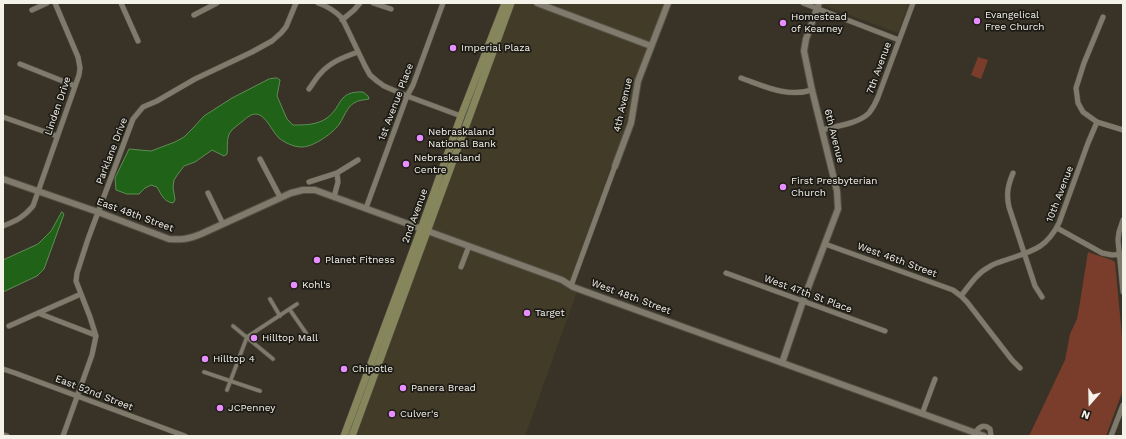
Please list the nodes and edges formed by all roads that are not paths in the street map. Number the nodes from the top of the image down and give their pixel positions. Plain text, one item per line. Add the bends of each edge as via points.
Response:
1 (47, 3) edge
2 (56, 3) edge
3 (121, 3) edge
4 (217, 3) edge
5 (296, 3) edge
6 (318, 3) edge
7 (360, 3) edge
8 (373, 3) edge
9 (443, 3) edge
10 (505, 3) edge
11 (511, 3) edge
12 (538, 3) edge
13 (668, 3) edge
14 (803, 3) edge
15 (913, 3) edge
16 (818, 6) edge
17 (391, 9) dead end
18 (32, 10) dead end
19 (194, 15) dead end
20 (1103, 17) dead end
21 (342, 20) junction
22 (899, 40) junction
23 (138, 41) dead end
24 (651, 46) junction
25 (358, 52) junction
26 (20, 64) dead end
27 (741, 78) dead end
28 (75, 86) junction
29 (309, 89) dead end
30 (812, 90) junction
31 (407, 96) junction
32 (461, 116) junction
33 (3, 117) edge
34 (1097, 122) junction
35 (822, 130) junction
36 (1123, 130) edge
37 (57, 136) junction
38 (260, 159) dead end
39 (358, 160) dead end
40 (615, 166) joint
41 (337, 173) junction
42 (1013, 173) dead end
43 (3, 179) edge
44 (309, 182) dead end
45 (38, 192) junction
46 (208, 193) dead end
47 (280, 197) junction
48 (334, 197) junction
49 (366, 208) junction
50 (98, 212) junction
51 (1123, 220) edge
52 (223, 224) junction
53 (3, 226) edge
54 (1056, 228) junction
55 (424, 230) junction
56 (825, 244) junction
57 (469, 246) junction
58 (1024, 254) junction
59 (1121, 254) edge
60 (461, 267) dead end
61 (726, 273) dead end
62 (571, 286) junction
63 (1123, 292) edge
64 (81, 294) junction
65 (961, 296) junction
66 (1042, 297) dead end
67 (270, 299) dead end
68 (803, 301) junction
69 (297, 304) dead end
70 (290, 310) junction
71 (38, 313) junction
72 (280, 316) junction
73 (9, 326) dead end
74 (233, 326) dead end
75 (885, 331) dead end
76 (306, 333) dead end
77 (95, 335) junction
78 (247, 337) junction
79 (273, 359) dead end
80 (782, 363) junction
81 (1020, 368) dead end
82 (3, 369) edge
83 (204, 372) dead end
84 (935, 379) dead end
85 (230, 380) junction
86 (227, 390) dead end
87 (260, 391) dead end
88 (78, 396) junction
89 (1123, 405) edge
90 (922, 414) junction
91 (3, 434) edge
92 (975, 434) edge
93 (7, 436) edge
94 (63, 436) edge
95 (184, 436) edge
96 (344, 436) edge
97 (352, 436) edge
98 (984, 436) edge
99 (991, 436) edge
100 (1111, 436) edge

1 - 18 street
2 - 28 street, Linden Drive via 78,57 80,68
3 - 23 street
4 - 19 street
5 - 50 street, Parklane Drive via 286,27 272,41 143,107 137,113
6 - 21 street via 336,12
7 - 21 street
8 - 17 street
9 - 31 street, 1st Avenue Place
10 - 32 main road, 2nd Avenue
11 - 55 main road, 2nd Avenue
12 - 24 street
13 - 24 street, 4th Avenue
14 - 16 street
15 - 22 street, 7th Avenue
16 - 22 street
16 - 30 street, 6th Avenue via 804,51
20 - 34 street via 1076,88 1078,103 1084,112
21 - 25 street
22 - 35 street, 7th Avenue via 878,97 868,114 857,120
24 - 40 street, 4th Avenue via 638,81 631,124
25 - 29 street via 330,64
25 - 31 street via 370,75 384,86
26 - 28 street
27 - 30 street via 779,91 804,93
28 - 37 street, Linden Drive
30 - 35 street, 6th Avenue
31 - 32 street
31 - 49 street, 1st Avenue Place
32 - 55 main road, 2nd Avenue
33 - 37 street
34 - 36 street
34 - 54 street, 10th Avenue
35 - 56 street, 6th Avenue via 838,201 838,209
37 - 45 street, Linden Drive
38 - 47 street
39 - 41 street
40 - 62 street
41 - 44 street
41 - 48 street via 338,182
42 - 58 street via 1008,188 1008,201
43 - 45 street, East 48th Street
45 - 50 street, East 48th Street
45 - 53 street, Linden Drive via 33,206 26,214
46 - 52 street
47 - 48 street, West 48th Street via 303,190 315,190
47 - 52 street, East 48th Street
48 - 49 street, West 48th Street
49 - 55 street, West 48th Street
50 - 52 street, East 48th Street via 169,240 188,239
50 - 64 street, Parklane Drive via 77,273 76,281
51 - 59 street via 1119,232
54 - 58 street, 10th Avenue via 1042,246
54 - 59 street via 1102,253
55 - 57 street, West 48th Street
55 - 96 main road, 2nd Avenue
55 - 97 main road, 2nd Avenue
56 - 65 street, West 46th Street via 946,287
56 - 68 street, 6th Avenue
57 - 60 street
57 - 62 street, West 48th Street via 562,280
58 - 65 street, 10th Avenue via 989,266
58 - 66 street via 1035,286
59 - 63 street
61 - 68 street, West 47th St Place
62 - 80 street, West 48th Street
64 - 71 street
64 - 77 street, Parklane Drive
65 - 81 street, West 46th Street
67 - 72 street
68 - 75 street, West 47th St Place
68 - 80 street, 6th Avenue
69 - 70 street
70 - 72 street
70 - 76 street
71 - 73 street
71 - 77 street
72 - 78 street
74 - 78 street
77 - 88 street, Parklane Drive via 95,346
78 - 79 street
78 - 85 street
80 - 90 street, West 48th Street
82 - 88 street, East 52nd Street
83 - 85 street
84 - 90 street
85 - 86 street
85 - 87 street
88 - 94 street, Parklane Drive
88 - 95 street, East 52nd Street
89 - 100 street
90 - 92 street, West 48th Street
91 - 93 street
92 - 98 street, West 48th Street
92 - 99 street via 980,427 986,426 990,429

